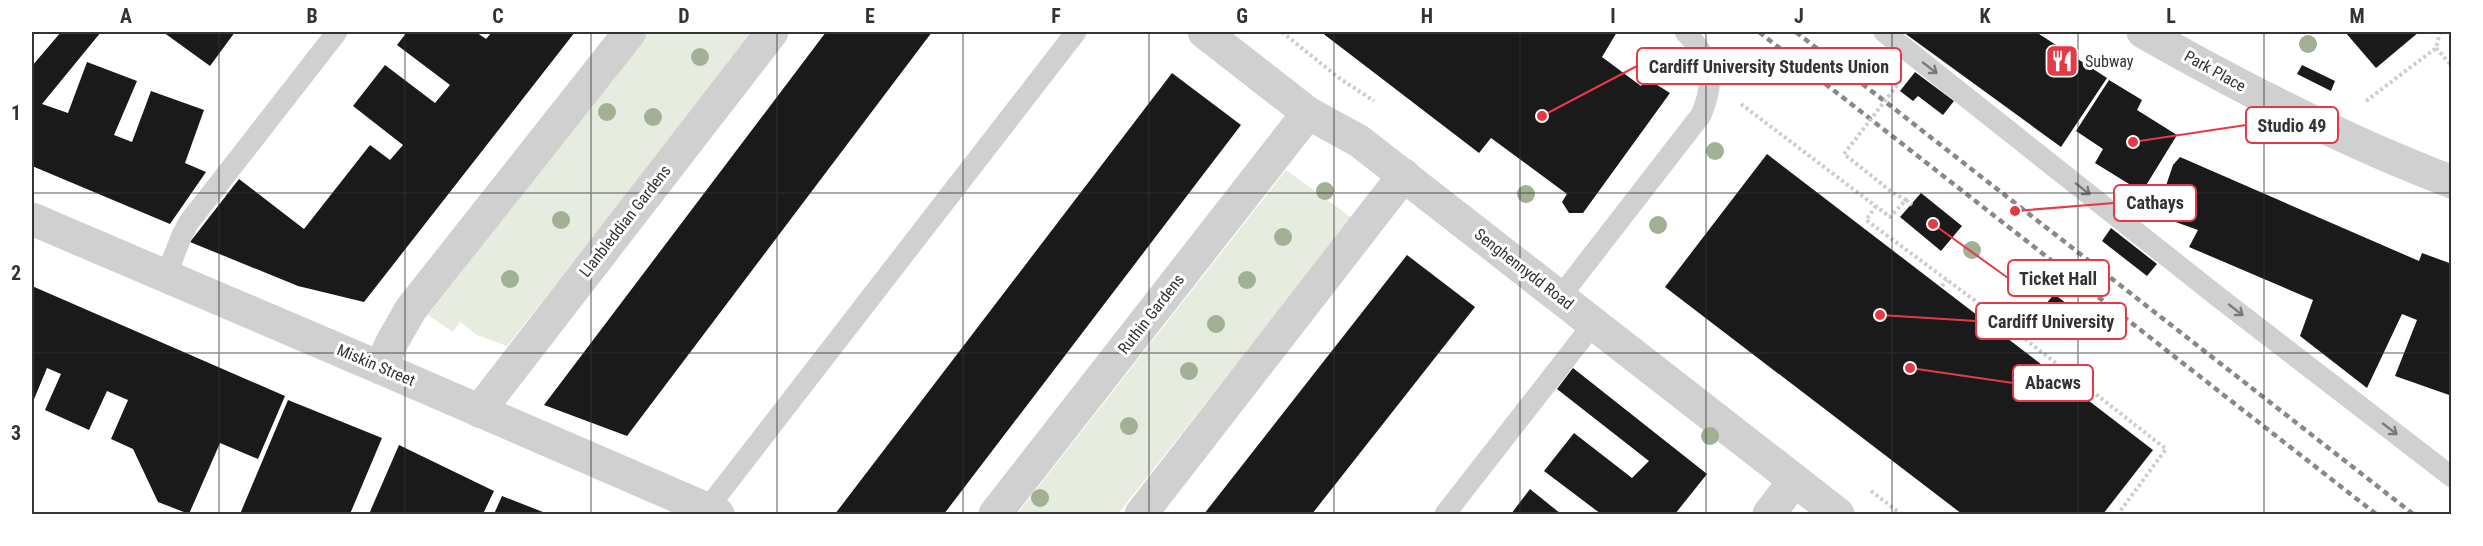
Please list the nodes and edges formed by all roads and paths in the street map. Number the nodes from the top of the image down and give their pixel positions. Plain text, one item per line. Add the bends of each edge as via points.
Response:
1 (337, 32) edge
2 (630, 32) edge
3 (772, 32) edge
4 (1076, 32) edge
5 (1204, 32) edge
6 (1685, 32) edge
7 (1884, 32) edge
8 (2143, 32) edge
9 (2440, 32) edge
10 (2436, 48) junction
11 (2451, 66) edge
12 (1901, 80) dead end
13 (2366, 101) dead end
14 (1741, 104) dead end
15 (1308, 113) junction
16 (1404, 175) junction
17 (2451, 182) edge
18 (1906, 200) junction
19 (1912, 205) dead end
20 (1876, 206) junction
21 (32, 219) edge
22 (166, 276) junction
23 (1947, 280) junction
24 (1942, 286) dead end
25 (1560, 297) junction
26 (1594, 324) junction
27 (381, 368) junction
28 (479, 411) junction
29 (2451, 477) edge
30 (1794, 481) junction
31 (713, 512) edge
32 (995, 514) edge
33 (1141, 514) edge
34 (1445, 514) edge
35 (1768, 514) edge
36 (1838, 514) edge
37 (2118, 514) edge

1 - 22 lane via 189,222
2 - 27 street via 411,309
3 - 28 street, Llanbleddian Gardens
4 - 31 lane
5 - 15 street, Senghennydd Road
6 - 25 lane via 1702,51 1711,75 1709,96 1701,115
7 -> 29 lane
8 - 17 street, Park Place via 2281,107
9 - 10 path
10 - 11 path
10 - 13 path
12 - 18 path, bridge via 1844,154
14 - 20 path
15 - 16 street, Senghennydd Road via 1359,141
15 - 32 street, Ruthin Gardens
16 - 25 street, Senghennydd Road
16 - 33 street
18 - 19 path
18 - 20 path via 1890,217
20 - 23 path via 1866,220
21 - 22 street, Miskin Street
22 - 27 street, Miskin Street
23 - 24 path
23 - 37 path via 2166,449
25 - 26 street, Senghennydd Road
26 - 30 street, Senghennydd Road
26 - 34 lane
27 - 28 street, Miskin Street
28 - 31 street, Miskin Street
30 - 35 street
30 - 36 street, Senghennydd Road

